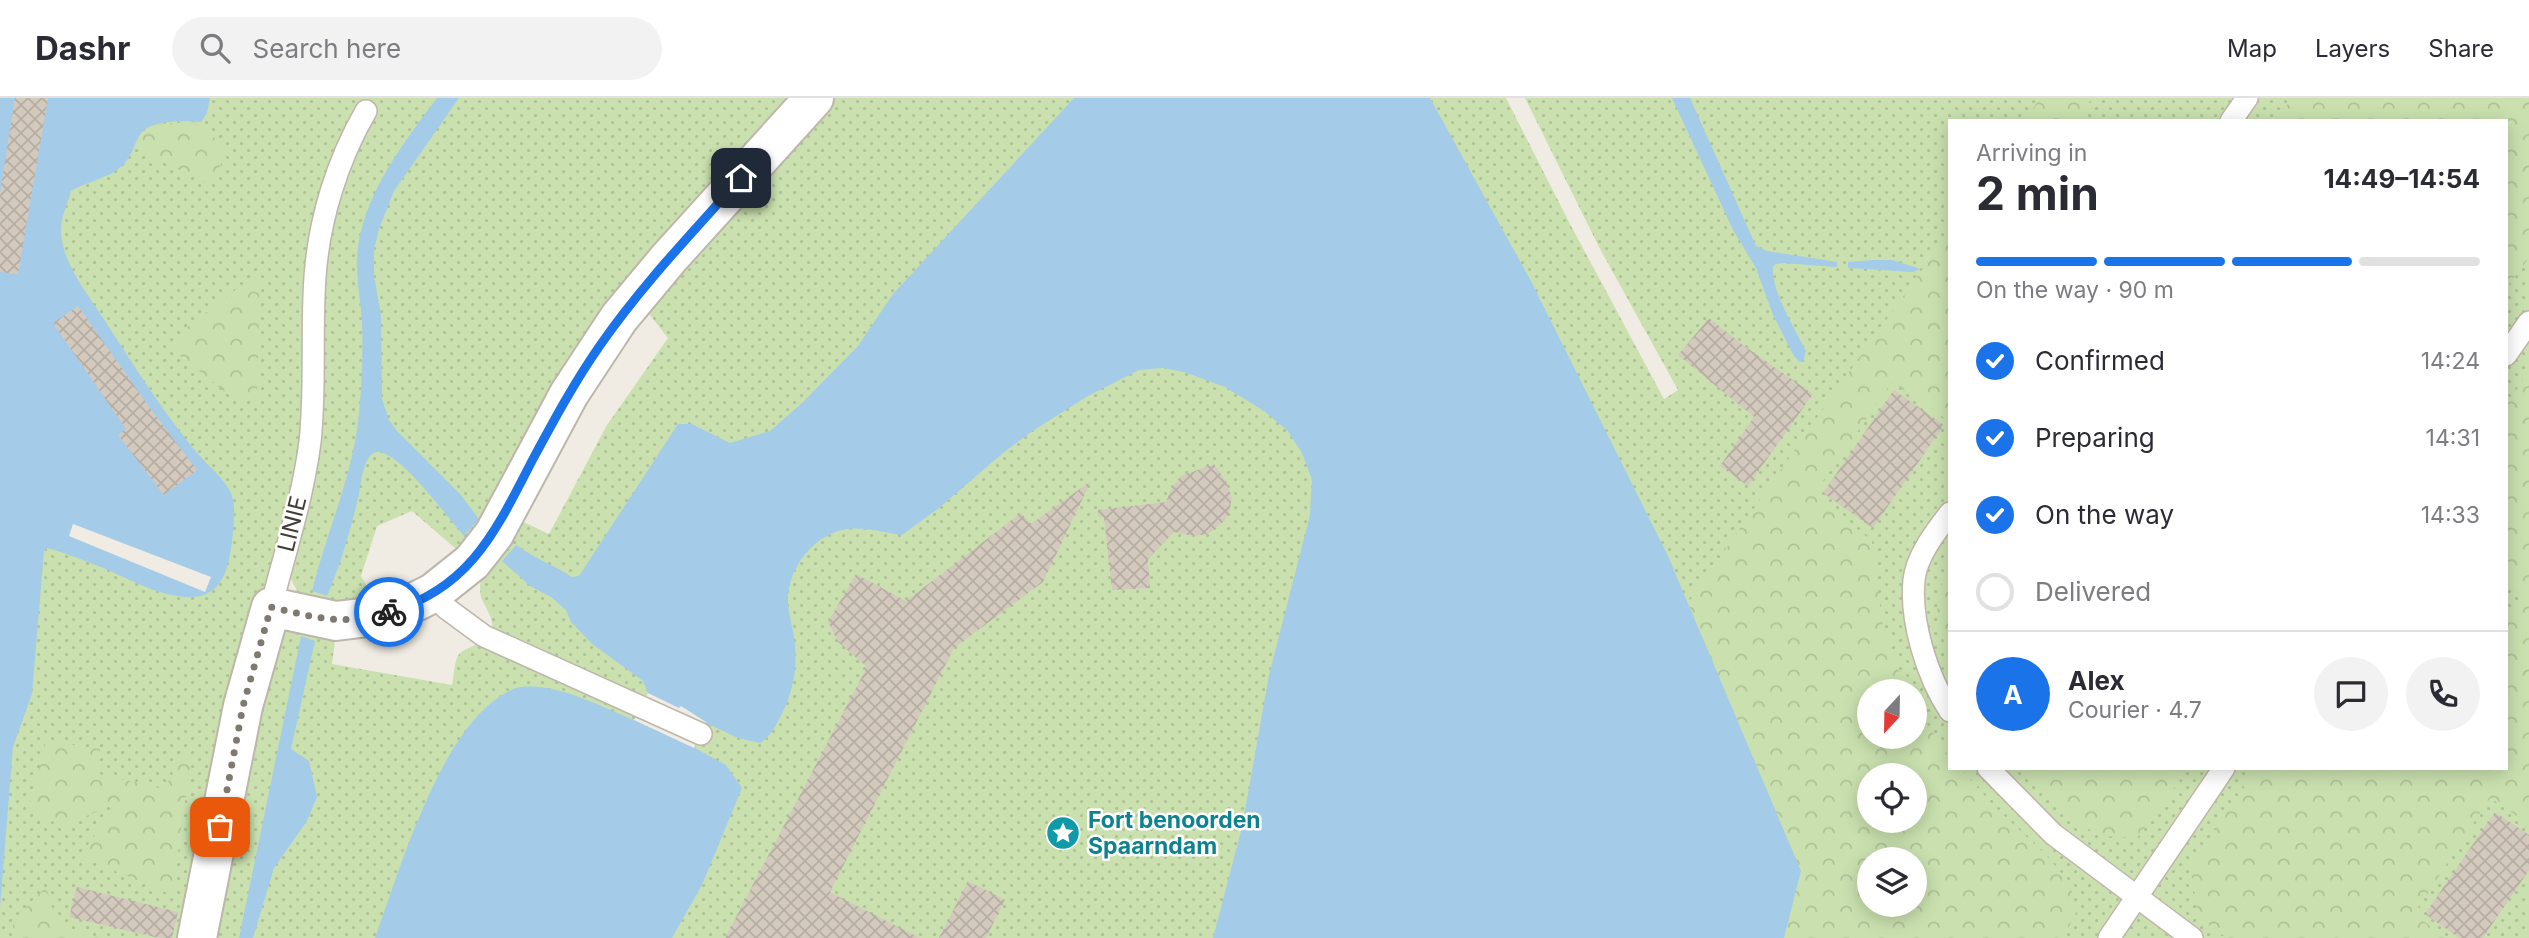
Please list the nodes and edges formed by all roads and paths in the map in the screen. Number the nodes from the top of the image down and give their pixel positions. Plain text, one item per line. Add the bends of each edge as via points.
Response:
1 (814, 98) edge
2 (2246, 98) edge
3 (366, 111) dead end
4 (2232, 119) edge
5 (2529, 321) edge
6 (2508, 352) edge
7 (1948, 516) edge
8 (433, 593) junction
9 (271, 607) junction
10 (1948, 707) edge
11 (701, 734) dead end
12 (1990, 770) edge
13 (2223, 770) edge
14 (2136, 898) junction
15 (197, 938) edge
16 (2109, 938) edge
17 (2192, 938) edge

1 - 8 street via 619,318 569,394 494,534 472,562
2 - 4 lane
3 - 9 lane, LINIE via 337,175 319,244 310,444
5 - 6 lane
7 - 10 lane via 1930,539 1914,578 1916,629
8 - 9 street via 395,611 359,620 336,621
8 - 11 lane via 484,636
9 - 15 street, LINIE via 243,706
12 - 14 lane via 2053,834
13 - 14 lane
14 - 16 lane
14 - 17 lane

